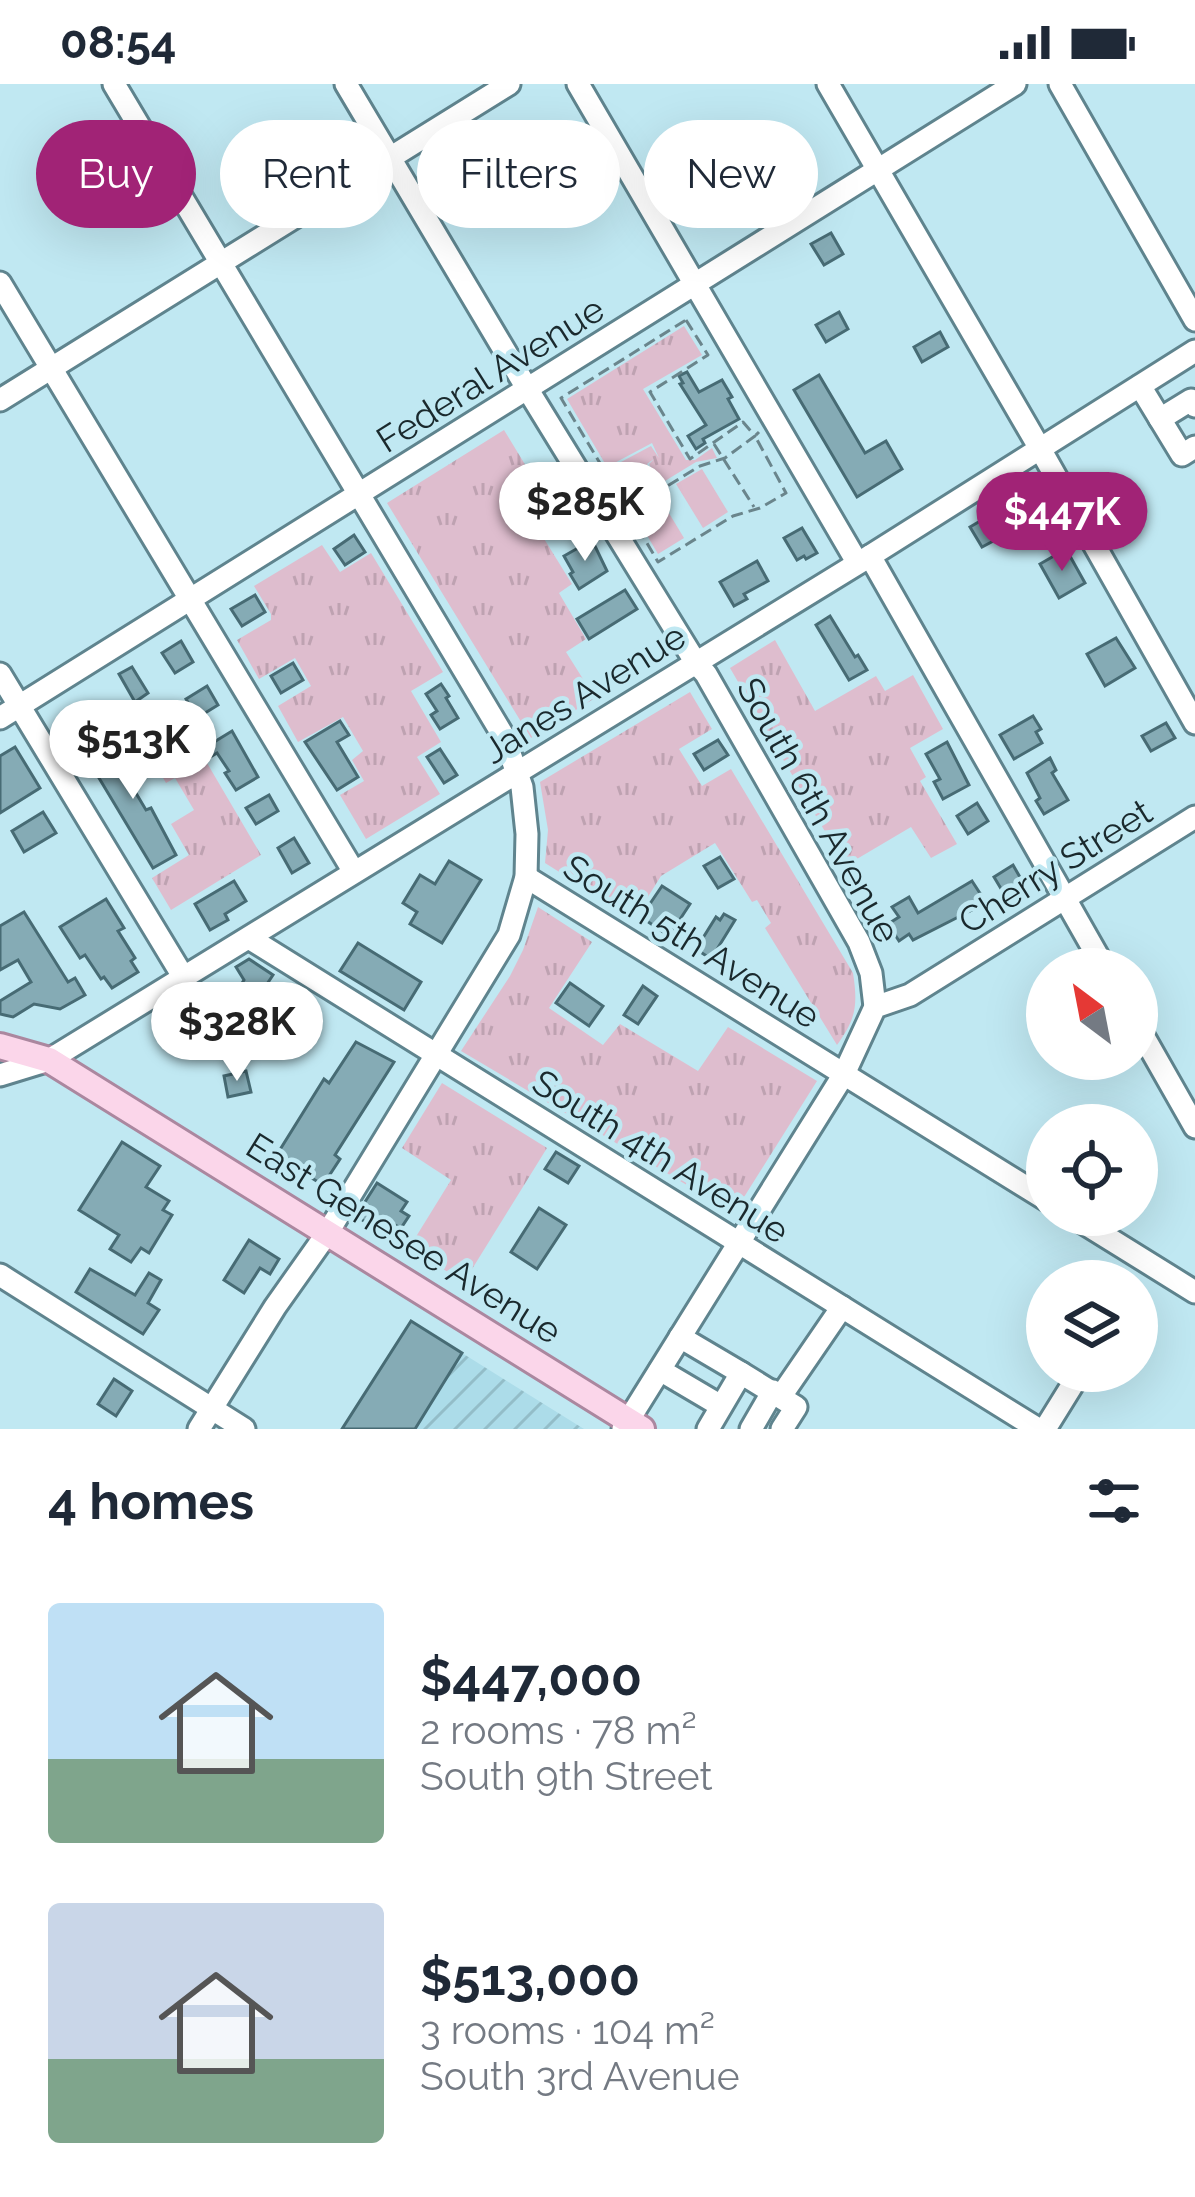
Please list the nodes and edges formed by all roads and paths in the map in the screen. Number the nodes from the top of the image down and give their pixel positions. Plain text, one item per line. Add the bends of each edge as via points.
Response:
1 (114, 84) edge
2 (346, 84) edge
3 (509, 84) edge
4 (578, 84) edge
5 (828, 84) edge
6 (1015, 84) edge
7 (1060, 84) edge
8 (367, 120) edge
9 (393, 156) edge
10 (393, 163) edge
11 (877, 170) junction
12 (278, 228) edge
13 (221, 264) junction
14 (0, 283) edge
15 (694, 285) junction
16 (1195, 320) edge
17 (1195, 351) edge
18 (51, 369) junction
19 (1140, 386) junction
20 (528, 390) junction
21 (0, 400) edge
22 (1195, 406) edge
23 (1160, 419) junction
24 (757, 434) junction
25 (713, 442) junction
26 (1039, 447) junction
27 (1195, 447) edge
28 (725, 458) junction
29 (360, 494) junction
30 (754, 509) junction
31 (628, 510) junction
32 (863, 559) junction
33 (190, 599) junction
34 (696, 663) junction
35 (0, 674) edge
36 (10, 712) edge
37 (1195, 723) edge
38 (518, 772) junction
39 (1195, 817) edge
40 (354, 872) junction
41 (526, 877) junction
42 (1065, 898) junction
43 (249, 938) junction
44 (1094, 948) edge
45 (184, 978) junction
46 (875, 1007) junction
47 (1, 1046) edge
48 (437, 1056) junction
49 (49, 1060) junction
50 (1158, 1062) edge
51 (844, 1074) junction
52 (0, 1075) edge
53 (1195, 1127) edge
54 (1026, 1187) edge
55 (328, 1232) junction
56 (1098, 1236) edge
57 (739, 1243) junction
58 (1128, 1260) edge
59 (0, 1276) edge
60 (1158, 1276) edge
61 (1193, 1288) edge
62 (842, 1306) junction
63 (680, 1336) junction
64 (660, 1370) junction
65 (741, 1372) junction
66 (1067, 1392) edge
67 (777, 1394) junction
68 (721, 1406) junction
69 (212, 1408) junction
70 (631, 1426) edge
71 (199, 1429) edge
72 (244, 1429) edge
73 (708, 1429) edge
74 (751, 1429) edge
75 (782, 1429) edge
76 (1042, 1429) edge

1 - 13 street, South 5th Avenue
2 - 8 street, South 6th Avenue
3 - 9 street
4 - 15 street
5 - 11 street
6 - 11 street, Federal Avenue
7 - 16 street
10 - 20 street, South 6th Avenue
11 - 15 street, Federal Avenue
11 - 26 street
12 - 13 street
13 - 18 street
13 - 29 street, South 5th Avenue
14 - 18 street
15 - 20 street, Federal Avenue
15 - 32 street
17 - 19 street, Janes Avenue
18 - 21 street
18 - 33 street
19 - 23 street
19 - 26 street, Janes Avenue
20 - 29 street, Federal Avenue
20 - 34 street, South 6th Avenue
22 - 23 street via 1191,400
23 - 27 street via 1182,455
24 - 25 path via 743,422
24 - 28 path
24 - 30 path via 786,493
25 - 28 path
25 - 31 path via 690,459 650,392 708,356 686,320 562,398
26 - 32 street, Janes Avenue
26 - 37 street
28 - 30 path
28 - 31 path
29 - 33 street, Federal Avenue
29 - 38 street, South 5th Avenue
30 - 31 path via 658,562
32 - 34 street, Janes Avenue
32 - 42 street
33 - 36 street, Federal Avenue
33 - 40 street
34 - 38 street, Janes Avenue
34 - 46 street, South 6th Avenue via 859,942
35 - 36 street
36 - 45 street
38 - 40 street, Janes Avenue
38 - 41 street, South 5th Avenue
39 - 42 street, Cherry Street
40 - 43 street, Janes Avenue
41 - 48 street via 509,934
41 - 51 street, South 5th Avenue
42 - 44 street
42 - 46 street, Cherry Street via 910,995
43 - 45 street, Janes Avenue
43 - 48 street, South 4th Avenue
45 - 49 street, Janes Avenue
46 - 51 street
47 - 49 main road, East Genesee Avenue
48 - 55 street
48 - 57 street, South 4th Avenue
49 - 52 street, Janes Avenue
49 - 55 main road, East Genesee Avenue
50 - 53 street
51 - 54 street, South 5th Avenue
51 - 57 street
55 - 69 street
55 - 70 main road, East Genesee Avenue
56 - 58 street
57 - 62 street, South 4th Avenue
57 - 63 street
59 - 69 street
60 - 61 street
62 - 67 street
62 - 76 street, South 4th Avenue
63 - 64 street
63 - 65 street
64 - 68 street
64 - 70 street
65 - 67 street
65 - 68 street
66 - 76 street
67 - 74 street
67 - 75 street via 796,1407
68 - 73 street
69 - 71 street
69 - 72 street

